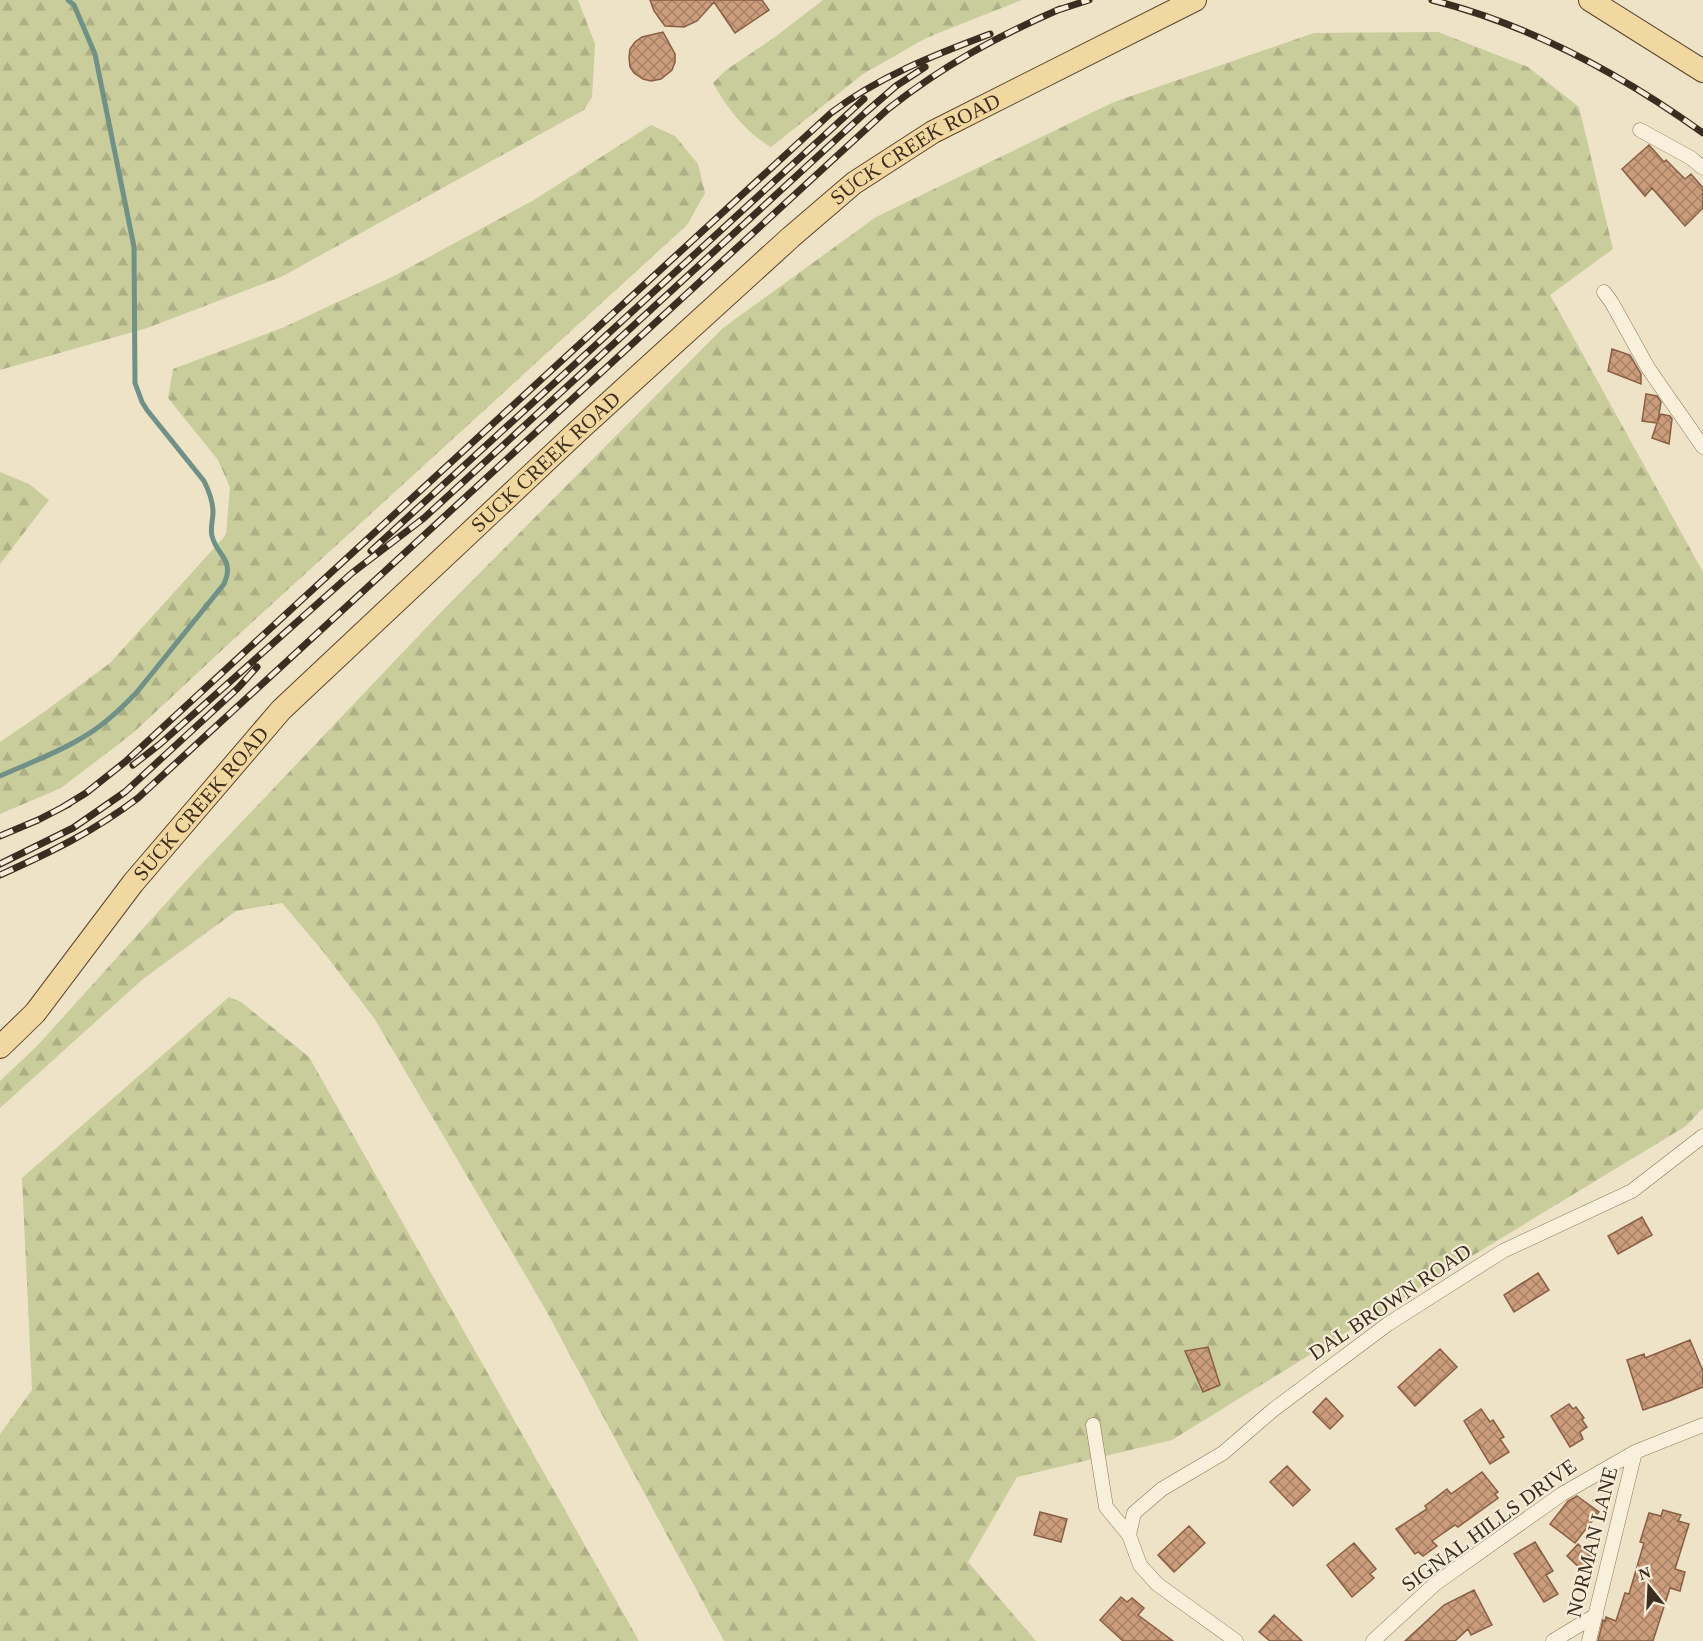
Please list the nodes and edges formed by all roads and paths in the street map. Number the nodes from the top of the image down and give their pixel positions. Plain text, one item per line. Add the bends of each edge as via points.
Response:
1 (1195, 0) edge
2 (1590, 0) edge
3 (1703, 71) edge
4 (1640, 130) dead end
5 (1703, 168) edge
6 (1604, 292) dead end
7 (1703, 447) edge
8 (0, 1047) edge
9 (1703, 1136) edge
10 (1093, 1425) dead end
11 (1703, 1425) edge
12 (1635, 1452) junction
13 (1129, 1535) junction
14 (1596, 1616) junction
15 (1236, 1641) edge
16 (1372, 1641) edge
17 (1553, 1641) edge
18 (1589, 1641) edge

1 - 8 main road, SUCK CREEK ROAD via 933,132 854,183 818,214 579,430 281,710 133,883 35,1013
2 - 3 main road
4 - 5 street
6 - 7 street via 1648,368
9 - 13 street, DAL BROWN ROAD via 1632,1191 1503,1251 1388,1324 1273,1410 1223,1453 1162,1489 1134,1513
10 - 13 street via 1106,1507
11 - 12 street, SIGNAL HILLS DRIVE
12 - 14 street, NORMAN LANE
12 - 16 street, SIGNAL HILLS DRIVE via 1562,1494 1436,1584
13 - 15 street via 1140,1565 1157,1584
14 - 17 street
14 - 18 street, NORMAN LANE

